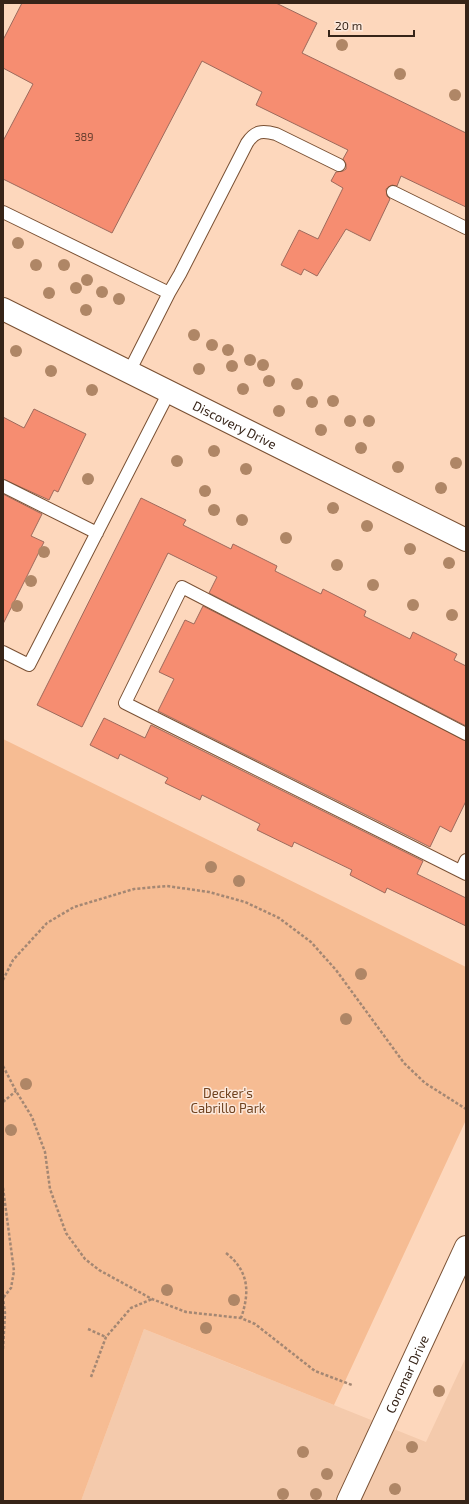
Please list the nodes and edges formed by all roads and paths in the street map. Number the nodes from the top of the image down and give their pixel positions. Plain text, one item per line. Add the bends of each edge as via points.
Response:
1 (339, 165) dead end
2 (393, 192) dead end
3 (3, 212) edge
4 (466, 228) edge
5 (168, 293) junction
6 (3, 309) edge
7 (129, 372) junction
8 (169, 392) junction
9 (3, 486) edge
10 (97, 533) junction
11 (466, 540) edge
12 (3, 652) edge
13 (466, 734) edge
14 (466, 860) edge
15 (463, 873) edge
16 (3, 980) edge
17 (3, 1066) edge
18 (16, 1091) junction
19 (3, 1102) edge
20 (466, 1109) edge
21 (3, 1188) edge
22 (466, 1247) edge
23 (226, 1253) dead end
24 (3, 1298) edge
25 (152, 1299) junction
26 (241, 1318) junction
27 (88, 1329) dead end
28 (106, 1337) junction
29 (3, 1349) edge
30 (91, 1377) dead end
31 (352, 1385) dead end
32 (348, 1501) edge

1 - 5 lane via 267,131 252,136
2 - 4 lane
3 - 5 lane
5 - 7 lane
6 - 7 street, Discovery Drive
7 - 8 street, Discovery Drive
8 - 10 lane
8 - 11 street, Discovery Drive
9 - 10 lane
10 - 12 lane via 29,665
13 - 15 lane via 182,587 124,703
14 - 15 lane
16 - 20 path via 12,960 47,923 74,907 134,889 167,886 209,892 245,902 279,918 311,942 336,970 404,1063 425,1083
17 - 18 path
18 - 19 path
18 - 25 path via 32,1117 44,1152 50,1189 66,1233 89,1263
21 - 24 path via 14,1271 10,1288
22 - 32 street, Coromar Drive
23 - 26 path via 241,1268 246,1281 247,1294
24 - 29 path
25 - 26 path via 186,1312
25 - 28 path via 130,1308
26 - 31 path via 255,1324 315,1371
27 - 28 path
28 - 30 path

